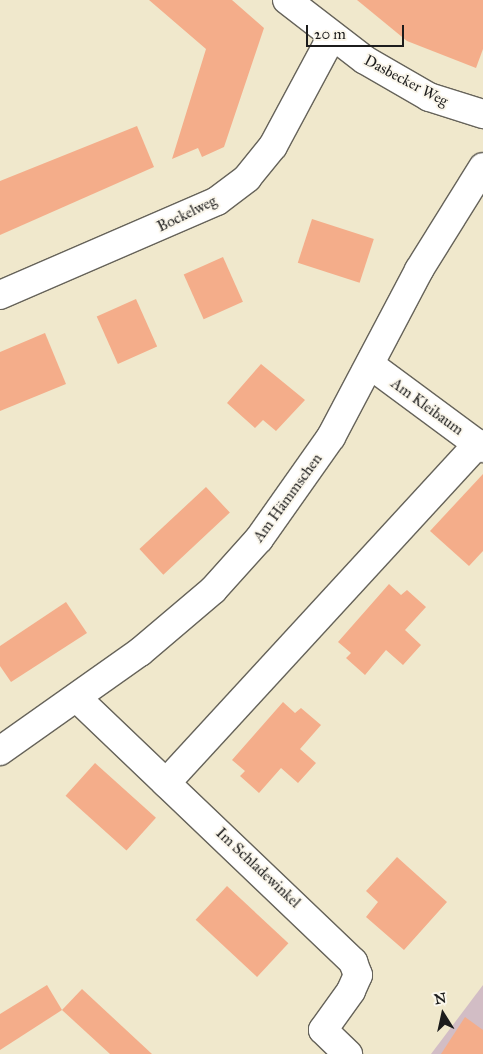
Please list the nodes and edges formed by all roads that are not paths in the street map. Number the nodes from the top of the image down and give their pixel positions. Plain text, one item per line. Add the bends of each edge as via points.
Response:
1 (287, 0) edge
2 (331, 38) junction
3 (483, 114) edge
4 (483, 166) edge
5 (0, 295) edge
6 (372, 366) junction
7 (481, 446) edge
8 (78, 698) junction
9 (0, 751) edge
10 (166, 783) junction
11 (348, 1054) edge

1 - 2 street, Dasbecker Weg
2 - 3 street, Dasbecker Weg via 430,97
2 - 5 street, Bockelweg via 273,146 247,178 217,201
4 - 6 street, Am Hämmschen via 419,270
6 - 7 street, Am Kleibaum
6 - 8 street, Am Hämmschen via 308,472 238,564 140,652
7 - 10 street
8 - 9 street, Am Hämmschen
8 - 10 street, Im Schladewinkel
10 - 11 street, Im Schladewinkel via 352,962 358,975 352,991 323,1030

